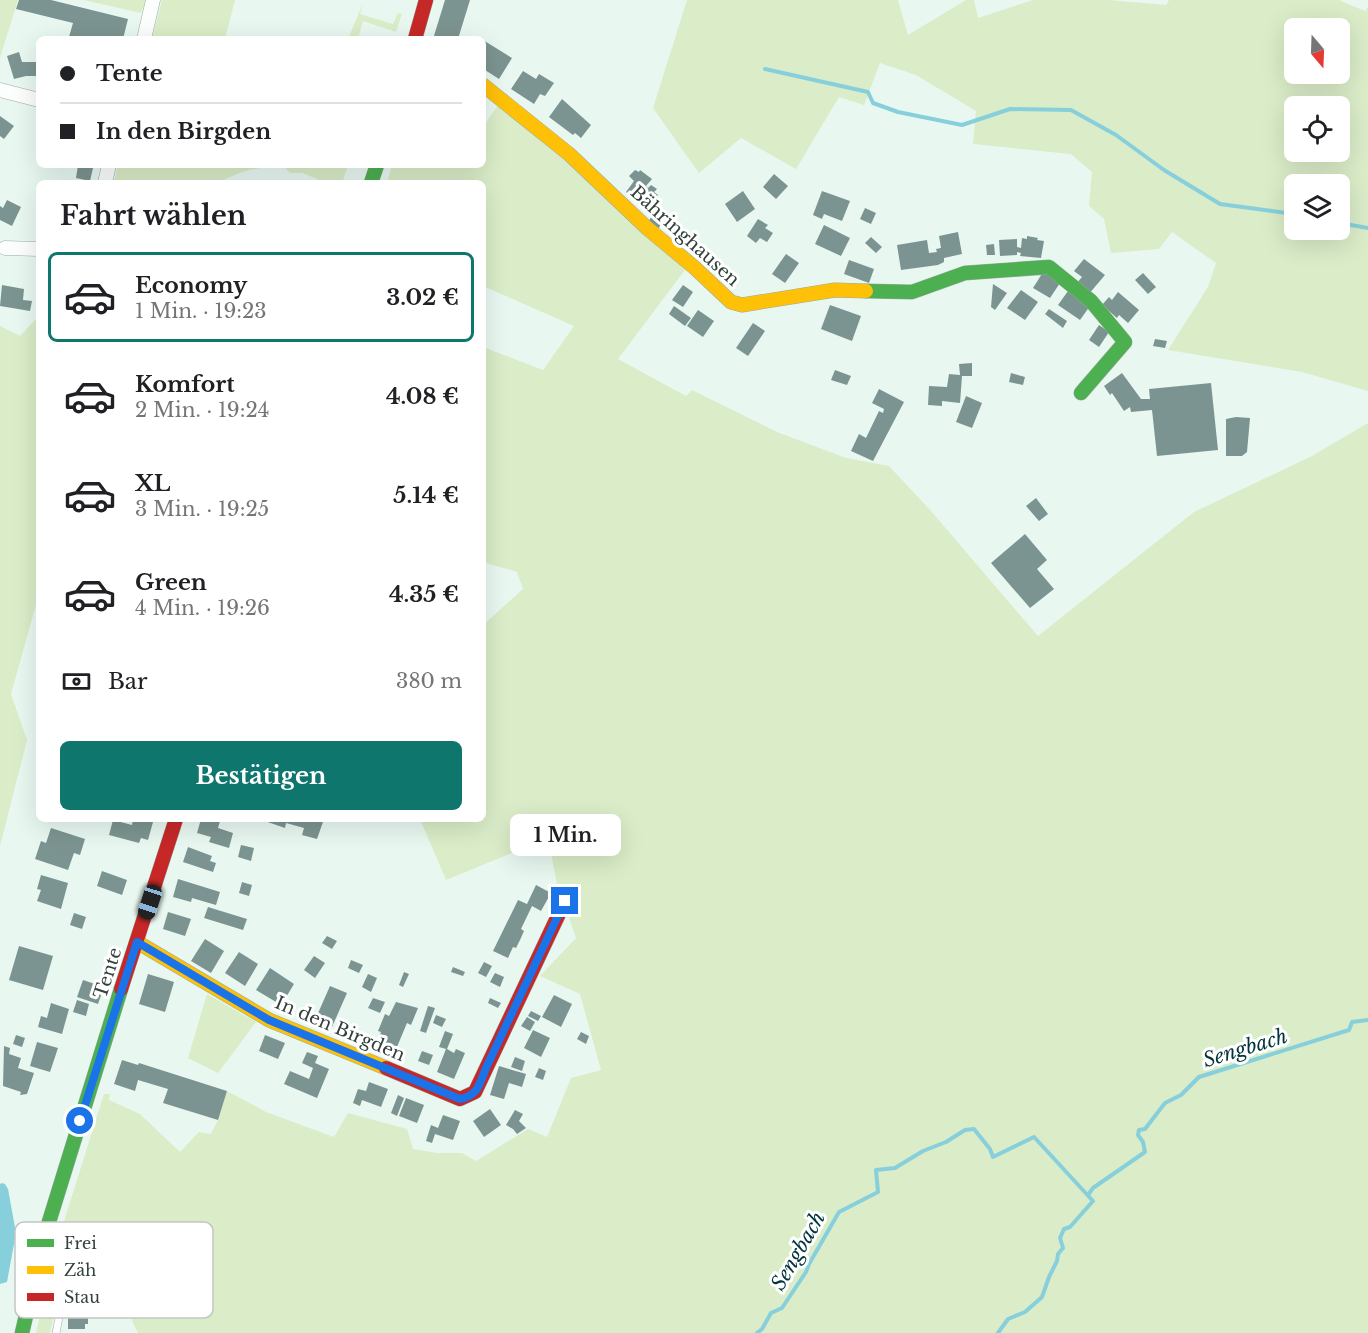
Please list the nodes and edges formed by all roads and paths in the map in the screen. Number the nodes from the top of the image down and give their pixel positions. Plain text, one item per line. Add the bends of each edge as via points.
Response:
1 (153, 0) edge
2 (426, 0) edge
3 (145, 36) edge
4 (416, 36) edge
5 (486, 87) edge
6 (0, 90) edge
7 (36, 99) edge
8 (5, 248) dead end
9 (36, 249) edge
10 (1081, 393) dead end
11 (175, 822) edge
12 (565, 901) dead end
13 (137, 942) junction
14 (49, 1222) edge
15 (59, 1318) edge
16 (57, 1333) edge

1 - 3 street
2 - 4 street
5 - 10 street, Bähringhausen via 569,154 731,302 742,305 835,290 912,292 965,273 1049,267 1091,301 1125,342
6 - 7 street
8 - 9 street
11 - 13 street, Tente
12 - 13 street, In den Birgden via 479,1086 472,1096 460,1099 269,1020
13 - 14 street, Tente
15 - 16 lane

